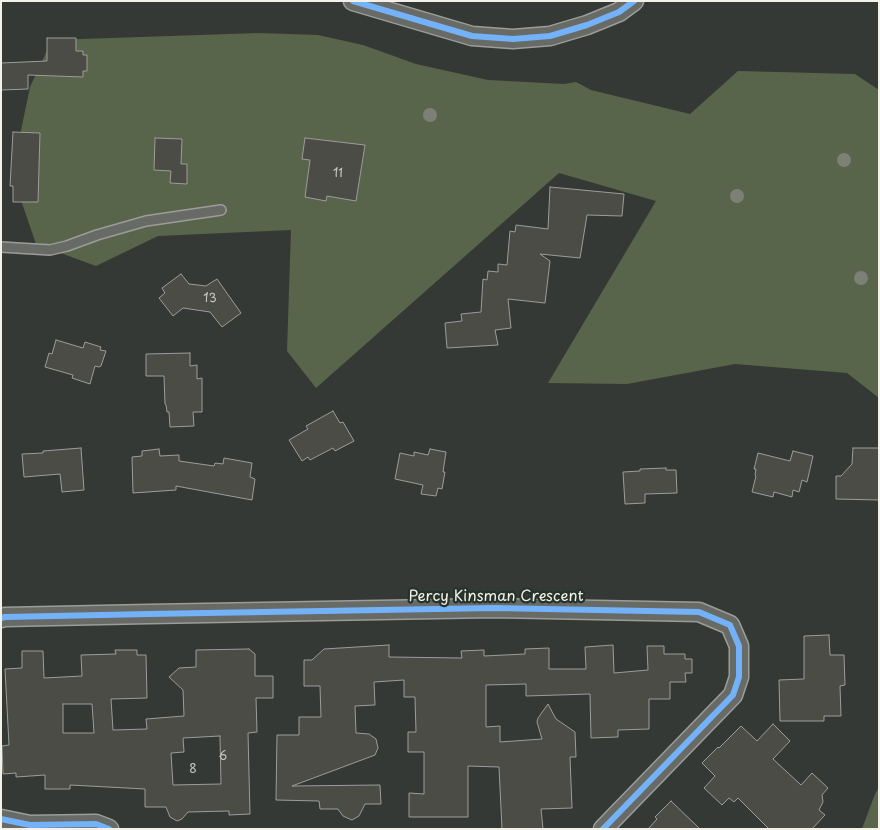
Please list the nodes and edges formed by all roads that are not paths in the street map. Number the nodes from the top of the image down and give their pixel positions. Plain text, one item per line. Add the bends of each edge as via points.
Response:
1 (353, 1) edge
2 (634, 1) edge
3 (221, 210) dead end
4 (1, 247) edge
5 (1, 618) edge
6 (1, 819) edge
7 (109, 829) edge
8 (603, 829) edge

1 - 2 street via 472,36 513,40 550,36 587,25 619,12
3 - 4 lane via 146,221 50,250
5 - 8 street, Percy Kinsman Crescent via 494,608 700,612 730,625 739,646 739,677 733,694
6 - 7 street via 30,825 96,824

